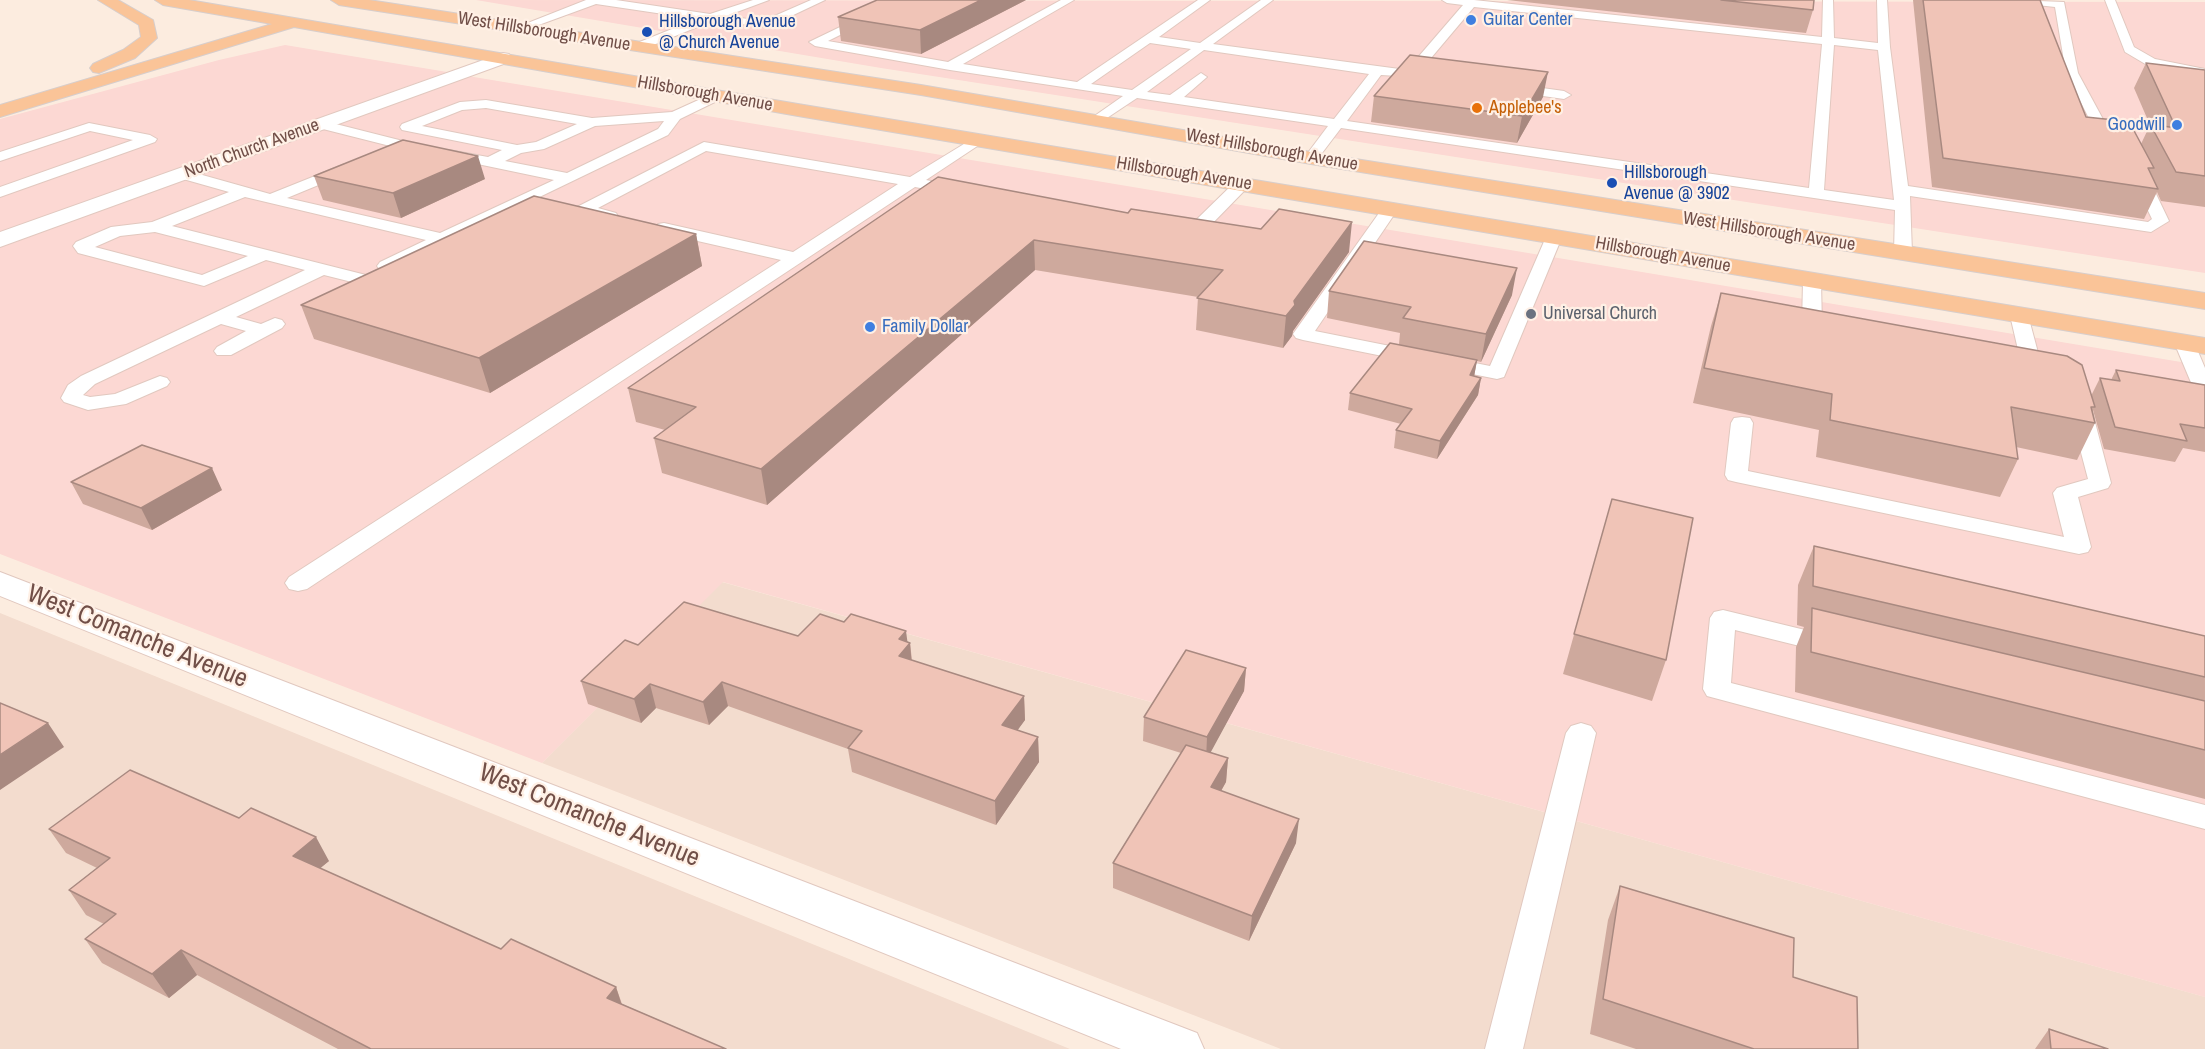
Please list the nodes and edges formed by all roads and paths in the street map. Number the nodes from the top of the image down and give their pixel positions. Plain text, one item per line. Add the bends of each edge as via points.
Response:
1 (105, 0) edge
2 (163, 0) edge
3 (339, 0) edge
4 (595, 0) edge
5 (764, 0) edge
6 (820, 0) edge
7 (905, 0) edge
8 (1069, 0) edge
9 (1205, 0) edge
10 (1268, 0) edge
11 (1447, 0) edge
12 (1828, 0) edge
13 (1882, 0) edge
14 (2019, 0) edge
15 (2110, 0) edge
16 (369, 2) edge
17 (1472, 3) junction
18 (316, 8) dead end
19 (711, 17) junction
20 (294, 23) junction
21 (521, 28) junction
22 (387, 38) junction
23 (1148, 39) junction
24 (1828, 41) junction
25 (641, 46) junction
26 (1202, 46) junction
27 (1884, 47) junction
28 (1234, 51) junction
29 (503, 58) junction
30 (1217, 64) dead end
31 (152, 66) junction
32 (950, 66) junction
33 (1378, 71) junction
34 (2205, 73) edge
35 (1201, 77) dead end
36 (1079, 86) junction
37 (1505, 87) edge
38 (921, 90) junction
39 (1136, 94) junction
40 (1564, 94) dead end
41 (0, 96) edge
42 (716, 96) junction
43 (1174, 99) junction
44 (0, 111) edge
45 (675, 116) junction
46 (1098, 120) junction
47 (592, 122) junction
48 (869, 122) junction
49 (1337, 122) junction
50 (320, 124) junction
51 (456, 137) junction
52 (977, 140) junction
53 (402, 145) junction
54 (418, 148) edge
55 (517, 149) junction
56 (381, 154) edge
57 (0, 157) edge
58 (1311, 158) junction
59 (490, 162) junction
60 (359, 163) edge
61 (181, 174) junction
62 (569, 178) junction
63 (911, 183) junction
64 (1242, 184) junction
65 (1284, 191) junction
66 (0, 192) edge
67 (969, 192) edge
68 (241, 193) junction
69 (1816, 193) junction
70 (1902, 198) junction
71 (271, 199) junction
72 (1390, 209) junction
73 (628, 220) edge
74 (1164, 223) edge
75 (650, 225) edge
76 (155, 227) junction
77 (1554, 237) junction
78 (442, 239) junction
79 (0, 240) edge
80 (1855, 246) junction
81 (239, 249) junction
82 (1903, 254) junction
83 (264, 255) junction
84 (796, 258) junction
85 (322, 270) junction
86 (1769, 273) junction
87 (180, 275) junction
88 (360, 279) junction
89 (1812, 280) junction
90 (341, 289) edge
91 (2205, 301) edge
92 (2019, 315) junction
93 (220, 318) junction
94 (1789, 324) edge
95 (2205, 325) edge
96 (1812, 328) junction
97 (1835, 332) edge
98 (2194, 344) edge
99 (224, 351) dead end
100 (2009, 363) edge
101 (2032, 367) junction
102 (160, 382) dead end
103 (2205, 392) edge
104 (1742, 423) dead end
105 (0, 583) edge
106 (298, 583) dead end
107 (1861, 652) edge
108 (1581, 733) dead end
109 (2205, 816) edge
110 (1179, 1049) edge
111 (1504, 1049) edge

1 - 41 main road via 147,24 149,38 129,54 89,72
2 - 20 main road, Hillsborough Avenue
3 - 16 main road, West Hillsborough Avenue
4 - 19 lane
4 - 21 lane
5 - 19 lane
6 - 19 lane via 764,25
7 - 32 lane via 815,42
8 - 32 lane
9 - 23 lane
10 - 26 lane
11 - 17 lane
12 - 24 lane
13 - 27 lane
14 - 70 lane via 2060,4 2072,73 2105,137 2130,156 2161,221 2151,227
15 - 34 lane via 2129,49 2151,62
16 - 21 main road, West Hillsborough Avenue
17 - 24 lane
17 - 33 lane via 1416,75
18 - 20 main road
19 - 25 lane
20 - 22 main road, Hillsborough Avenue
20 - 31 main road
21 - 25 main road, West Hillsborough Avenue
22 - 29 main road, Hillsborough Avenue
22 - 31 main road via 293,41
23 - 26 lane
23 - 36 lane
24 - 27 lane
24 - 69 lane
25 - 38 main road, West Hillsborough Avenue
26 - 28 lane
26 - 39 lane
27 - 70 lane
28 - 30 lane
28 - 33 lane
29 - 38 main road via 558,51 586,52 763,80
29 - 42 main road, Hillsborough Avenue
29 - 50 street, North Church Avenue
31 - 44 main road
32 - 36 lane
33 - 49 lane
35 - 43 lane
36 - 39 lane
37 - 40 lane
38 - 46 main road, West Hillsborough Avenue
39 - 43 lane
39 - 46 lane
42 - 45 lane
42 - 48 main road, Hillsborough Avenue
43 - 49 lane
45 - 47 lane
45 - 62 lane via 663,132
46 - 58 main road, West Hillsborough Avenue
47 - 51 lane via 486,104 460,106 407,127
47 - 55 lane via 539,146
48 - 52 main road, Hillsborough Avenue
48 - 58 main road via 936,120 1249,166
49 - 58 lane
49 - 69 lane
50 - 53 lane
50 - 61 street, North Church Avenue
51 - 55 lane
51 - 59 lane via 437,149
52 - 63 lane
52 - 64 main road, Hillsborough Avenue
53 - 54 lane
53 - 56 lane
55 - 59 lane
57 - 66 lane via 89,127 150,139
58 - 80 main road, West Hillsborough Avenue
59 - 62 lane
60 - 71 lane
61 - 68 lane
61 - 79 street, North Church Avenue
62 - 78 lane
63 - 67 lane
63 - 73 lane via 704,146 583,210
63 - 84 lane
64 - 65 main road, Hillsborough Avenue
64 - 74 lane via 1198,228
65 - 72 main road, Hillsborough Avenue
65 - 80 main road via 1359,182 1751,242
68 - 71 lane
68 - 76 lane
69 - 70 lane
70 - 82 lane
71 - 78 lane
72 - 77 main road, Hillsborough Avenue
72 - 77 lane via 1304,334 1497,373
75 - 84 lane
76 - 81 lane
76 - 87 lane via 117,231 82,246
77 - 86 main road, Hillsborough Avenue
78 - 88 lane
80 - 82 main road, West Hillsborough Avenue
81 - 83 lane
81 - 87 lane
82 - 91 main road, West Hillsborough Avenue
83 - 85 lane
83 - 87 lane via 204,281
84 - 106 lane
85 - 88 lane
85 - 93 lane
86 - 89 main road, Hillsborough Avenue
86 - 95 main road via 1862,268
88 - 90 lane
89 - 92 main road, Hillsborough Avenue
89 - 96 lane
92 - 98 main road, Hillsborough Avenue
92 - 101 lane
93 - 99 lane via 269,327
93 - 102 lane via 88,380 75,389 71,398 88,404 119,399
94 - 96 lane
96 - 97 lane
98 - 103 lane
100 - 101 lane
101 - 104 lane via 2077,396 2100,483 2065,493 2079,547 1736,475
105 - 110 street, West Comanche Avenue
107 - 109 lane via 1723,618 1718,689
108 - 111 lane

